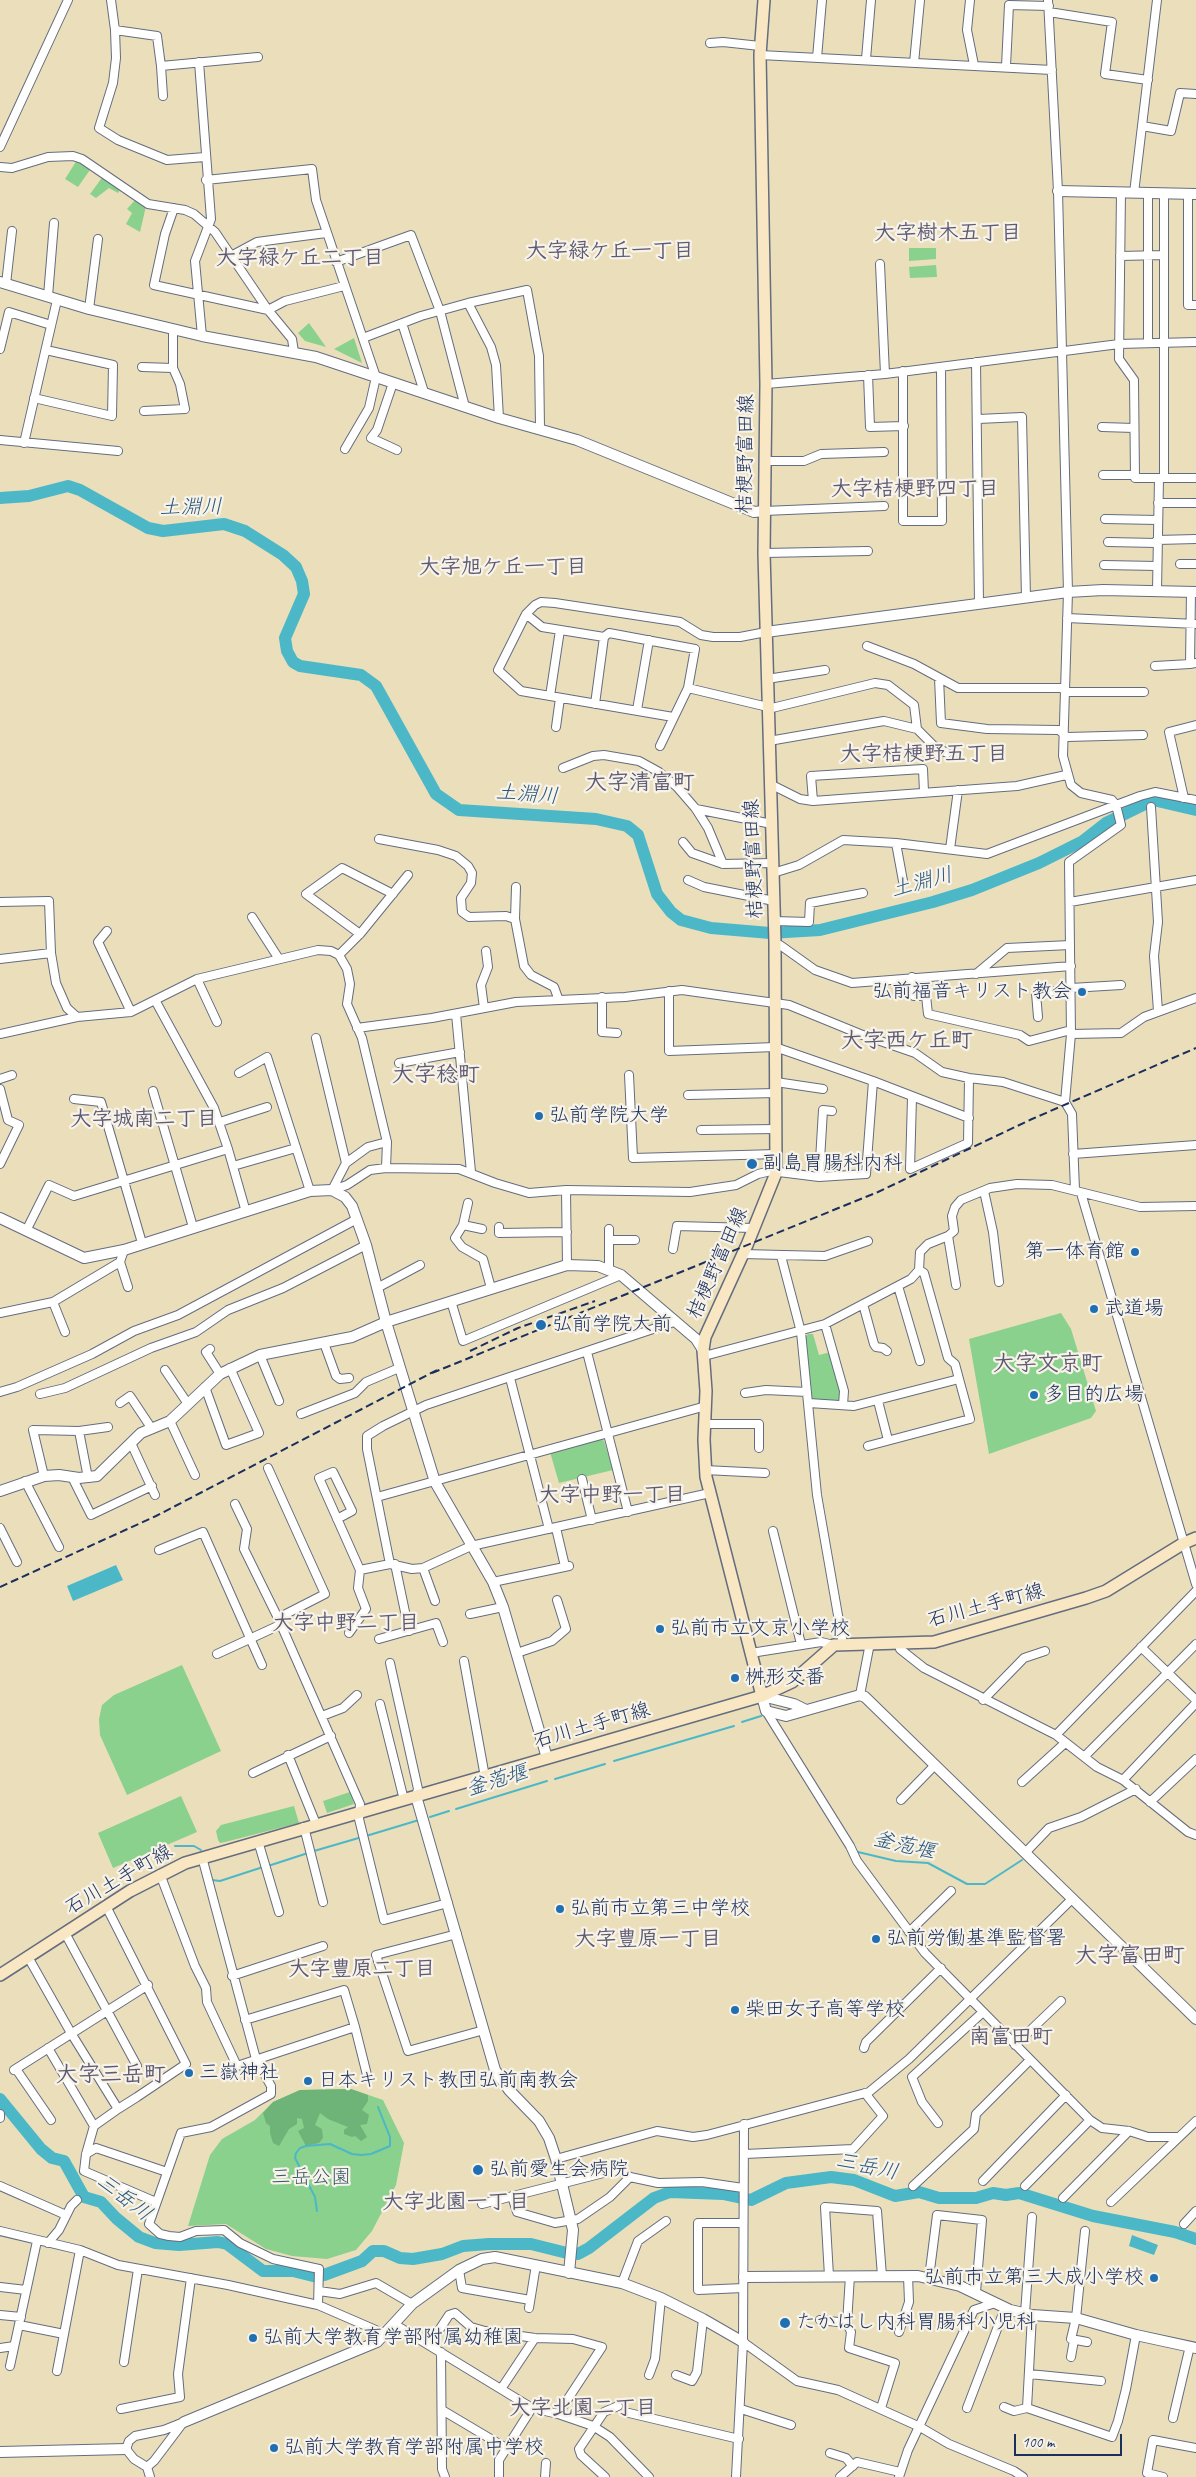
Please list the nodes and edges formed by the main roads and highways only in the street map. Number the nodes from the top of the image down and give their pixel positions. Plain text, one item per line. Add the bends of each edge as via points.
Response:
1 (764, 0) edge
2 (1196, 1538) edge
3 (762, 1696) junction
4 (0, 1975) edge

1 - 3 main road, 桔梗野富田線 via 760,51 766,384 764,553 775,941 777,1154 776,1173 705,1337 703,1350 705,1470
2 - 3 main road, 石川土手町線 via 1106,1591 1086,1598 946,1639 838,1644 792,1682
3 - 4 main road, 石川土手町線 via 202,1858 160,1874

